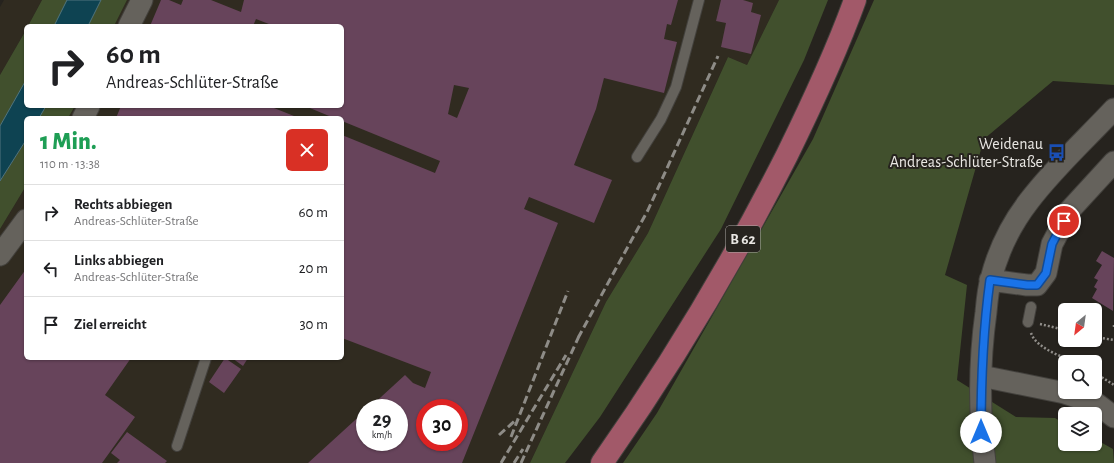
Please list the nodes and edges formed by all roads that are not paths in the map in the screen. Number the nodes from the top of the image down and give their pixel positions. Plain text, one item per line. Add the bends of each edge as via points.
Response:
1 (142, 0) edge
2 (699, 0) edge
3 (855, 0) edge
4 (130, 24) edge
5 (1114, 109) edge
6 (637, 157) dead end
7 (1114, 162) edge
8 (24, 223) edge
9 (0, 255) edge
10 (990, 280) junction
11 (1031, 307) dead end
12 (1028, 322) road end
13 (205, 360) edge
14 (981, 376) junction
15 (1114, 417) edge
16 (177, 446) dead end
17 (602, 463) edge
18 (985, 463) edge

1 - 4 street
2 - 6 lane via 676,87 661,119
3 - 17 main road, B 62 via 827,72 747,232 689,330
5 - 10 street via 1029,201 1011,229
7 - 10 street via 1070,210 1052,244 1046,273 1037,285
8 - 9 street
10 - 14 street via 983,330
11 - 12 lane
13 - 16 lane
14 - 15 street via 1065,393 1097,404
14 - 18 street via 981,432

